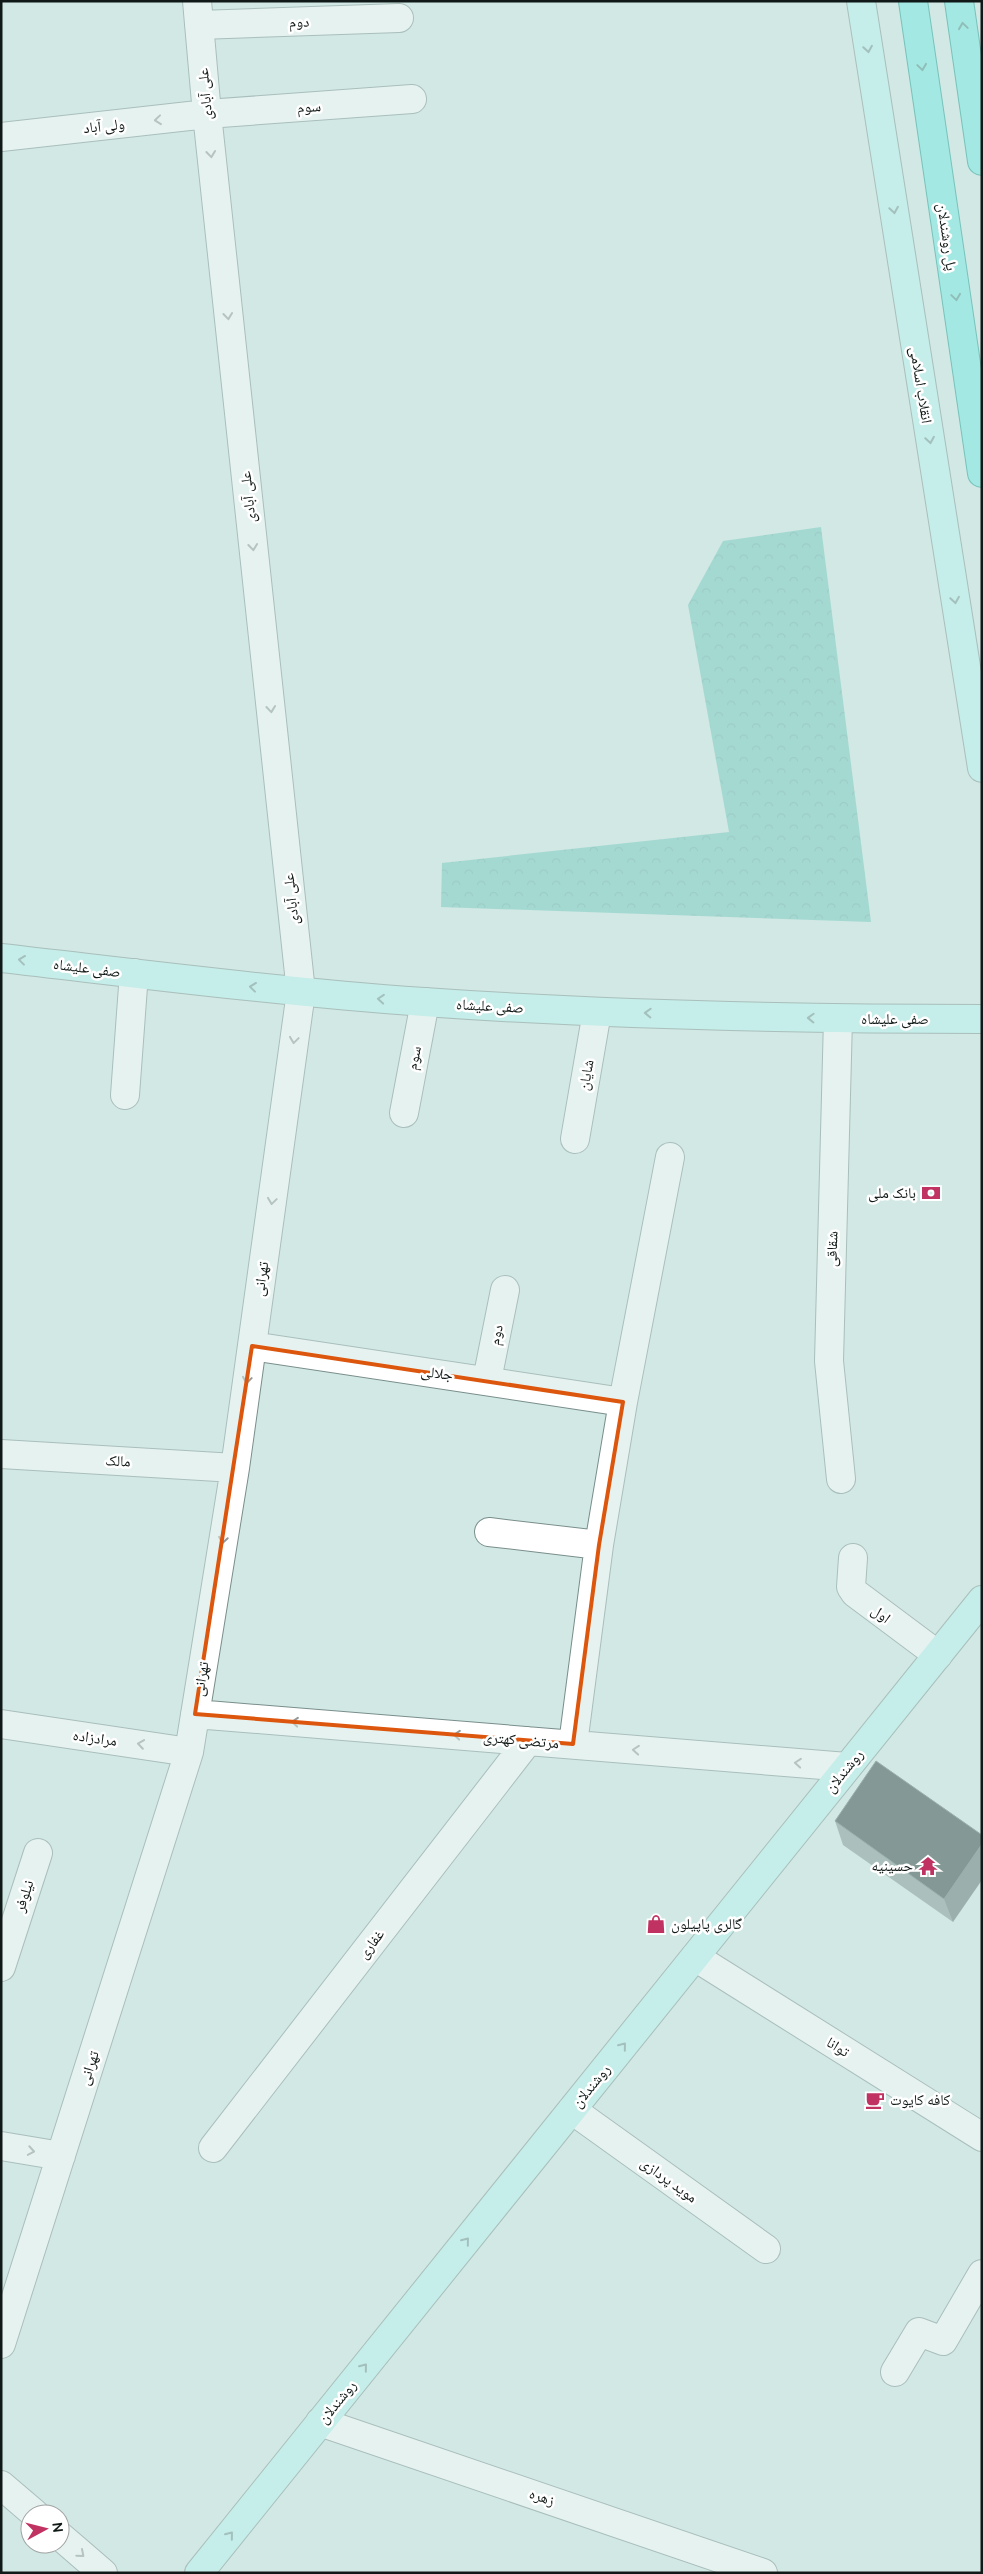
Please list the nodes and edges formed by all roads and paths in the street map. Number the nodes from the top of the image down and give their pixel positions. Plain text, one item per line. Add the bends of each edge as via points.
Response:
1 (861, 1) edge
2 (912, 1) edge
3 (959, 1) edge
4 (198, 13) edge
5 (399, 18) dead end
6 (412, 99) dead end
7 (207, 114) junction
8 (1, 137) edge
9 (982, 161) edge
10 (982, 474) edge
11 (982, 768) edge
12 (1, 958) edge
13 (134, 973) junction
14 (301, 992) junction
15 (424, 1002) junction
16 (597, 1012) junction
17 (838, 1019) junction
18 (982, 1019) edge
19 (125, 1095) dead end
20 (404, 1113) dead end
21 (575, 1139) dead end
22 (670, 1157) dead end
23 (505, 1290) dead end
24 (252, 1346) junction
25 (487, 1380) junction
26 (623, 1402) junction
27 (1, 1454) edge
28 (235, 1468) junction
29 (841, 1480) dead end
30 (489, 1532) dead end
31 (599, 1545) junction
32 (853, 1558) dead end
33 (982, 1600) edge
34 (938, 1655) junction
35 (195, 1714) junction
36 (1, 1724) edge
37 (528, 1741) junction
38 (574, 1744) junction
39 (189, 1752) junction
40 (847, 1767) junction
41 (38, 1853) dead end
42 (695, 1957) junction
43 (1, 1967) edge
44 (572, 2110) junction
45 (982, 2137) edge
46 (1, 2146) edge
47 (214, 2148) dead end
48 (61, 2156) junction
49 (766, 2249) dead end
50 (982, 2274) edge
51 (1, 2344) edge
52 (895, 2372) dead end
53 (320, 2422) junction
54 (1, 2485) edge
55 (23, 2504) edge
56 (70, 2545) edge
57 (103, 2573) edge
58 (199, 2573) edge
59 (763, 2573) edge

1 -> 11 main road, انقلاب اسلامی
2 -> 10 main road, پل روشندلان
9 -> 3 main road
4 - 5 street, دوم
4 - 7 street, علی آبادی
6 - 7 street, سوم
7 -> 8 street, ولی آباد
7 -> 14 street, علی آبادی
13 -> 12 main road, صفی علیشاه
14 -> 13 main road, صفی علیشاه
13 - 19 street
15 -> 14 main road, صفی علیشاه
14 -> 24 street, تهرانی
15 - 16 main road, صفی علیشاه
15 - 20 street, سوم
17 -> 16 main road, صفی علیشاه
16 - 21 street, شایان
17 - 18 main road, صفی علیشاه
17 - 29 street, شقاقی via 829,1361
22 - 26 street
23 - 25 street, دوم
24 - 25 street, جلالی
24 -> 28 street, تهرانی
25 - 26 street, جلالی
26 - 31 street
27 - 28 street, مالک
28 -> 35 street, تهرانی
30 - 31 street
31 - 38 street
32 - 34 street, اول via 851,1587 856,1593
33 - 34 main road, روشندلان
34 - 40 main road, روشندلان
37 -> 35 street, مرتضی کهتری
35 - 39 street, تهرانی
39 -> 36 street, مرادزاده
37 - 38 street, مرتضی کهتری
37 - 47 street, غفاری
40 -> 38 street, مرتضی کهتری
39 - 48 street, تهرانی
40 - 42 main road, روشندلان
41 - 43 street, نیلوفر
44 -> 42 main road, روشندلان
42 - 45 street, توانا
44 - 49 street, موید پردازی
53 -> 44 main road, روشندلان
46 -> 48 street
48 - 51 street, تهرانی
50 - 52 street via 943,2341 919,2332
58 -> 53 main road, روشندلان
53 - 59 street, زهره
54 - 55 street
56 -> 57 street

